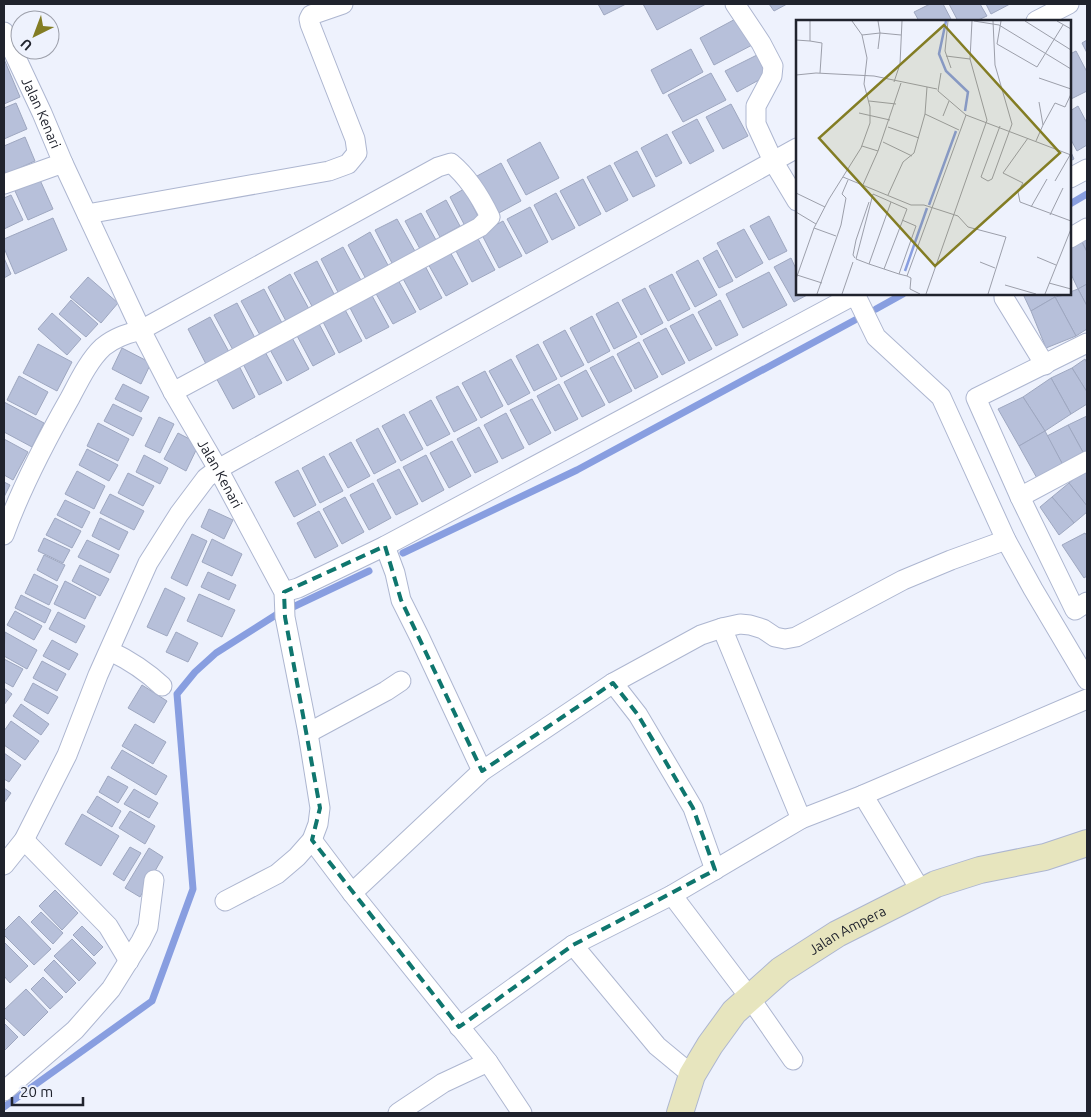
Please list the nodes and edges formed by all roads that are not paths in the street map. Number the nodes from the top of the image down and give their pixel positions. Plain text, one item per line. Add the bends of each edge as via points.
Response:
1 (343, 4) edge
2 (735, 4) edge
3 (1069, 4) edge
4 (1038, 20) edge
5 (4, 32) edge
6 (796, 149) edge
7 (773, 161) junction
8 (63, 163) junction
9 (1087, 169) edge
10 (1071, 177) edge
11 (4, 184) edge
12 (796, 199) edge
13 (87, 214) junction
14 (1087, 228) edge
15 (1071, 237) edge
16 (853, 295) edge
17 (855, 295) edge
18 (1004, 295) edge
19 (141, 330) junction
20 (1087, 343) edge
21 (1045, 365) junction
22 (173, 392) junction
23 (1087, 461) edge
24 (218, 469) junction
25 (1020, 497) junction
26 (4, 535) edge
27 (1006, 540) junction
28 (384, 546) junction
29 (284, 592) junction
30 (1087, 602) edge
31 (1087, 613) edge
32 (722, 628) junction
33 (1056, 629) junction
34 (110, 651) junction
35 (1087, 680) edge
36 (401, 681) dead end
37 (613, 683) junction
38 (162, 686) dead end
39 (1087, 699) edge
40 (308, 733) junction
41 (482, 771) junction
42 (863, 795) junction
43 (801, 819) junction
44 (24, 840) junction
45 (312, 840) junction
46 (1087, 843) edge
47 (4, 865) edge
48 (715, 870) junction
49 (154, 880) dead end
50 (921, 891) junction
51 (352, 893) junction
52 (672, 895) junction
53 (225, 901) dead end
54 (573, 945) junction
55 (129, 961) junction
56 (750, 998) junction
57 (459, 1027) junction
58 (793, 1060) dead end
59 (488, 1062) junction
60 (692, 1075) junction
61 (4, 1091) edge
62 (398, 1113) edge
63 (522, 1113) edge
64 (680, 1113) edge

1 - 13 street via 311,15 309,19 355,139 356,153 348,164 329,171
2 - 7 street via 773,66 772,76 756,106 756,124
3 - 4 street
5 - 8 street, Jalan Kenari
6 - 7 street
7 - 12 street
7 - 24 street
8 - 11 street
8 - 13 street, Jalan Kenari
9 - 10 street
13 - 19 street, Jalan Kenari
14 - 15 street
16 - 28 street
17 - 27 street via 876,337 941,398
18 - 21 street
19 - 22 street, Jalan Kenari
19 - 22 street via 438,167 451,164 466,176 485,206 490,217 480,227
19 - 26 street via 121,335 103,348 84,372 36,464
20 - 21 street
21 - 25 street via 976,398
22 - 24 street, Jalan Kenari
23 - 25 street
24 - 29 street, Jalan Kenari
24 - 34 street via 206,478 161,540 138,583
25 - 30 street via 1074,610
27 - 32 street via 903,580 796,637 775,638 750,625
27 - 33 street
28 - 29 street
28 - 41 street via 401,600
29 - 40 street, Jalan Kenari via 284,617
31 - 33 street
32 - 37 street via 701,635
32 - 43 street
33 - 35 street
34 - 38 street via 128,659
34 - 44 street via 67,755
36 - 40 street
37 - 41 street
37 - 48 street via 638,715 693,808
39 - 42 street
40 - 45 street, Jalan Kenari via 320,808
41 - 51 street
42 - 43 street
42 - 50 street
43 - 48 street
44 - 47 street
44 - 55 street via 108,926
45 - 51 street
45 - 53 street, Jalan Kenari via 277,874
46 - 50 street, Jalan Ampera via 1045,857 980,870
48 - 52 street
49 - 55 street via 148,927
50 - 56 street, Jalan Ampera via 838,934 782,970
51 - 57 street
52 - 54 street
52 - 56 street
54 - 57 street
54 - 60 street via 657,1046
55 - 61 street via 75,1030
56 - 58 street
56 - 60 street, Jalan Ampera via 734,1012
57 - 59 street
59 - 62 street via 443,1083
59 - 63 street
60 - 64 street, Jalan Ampera

